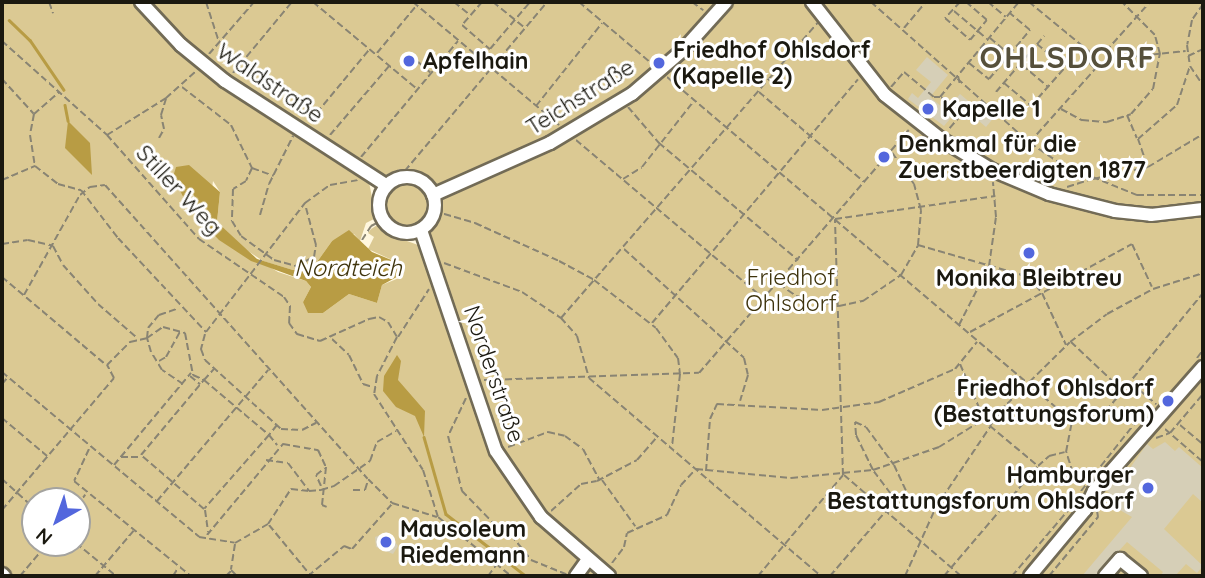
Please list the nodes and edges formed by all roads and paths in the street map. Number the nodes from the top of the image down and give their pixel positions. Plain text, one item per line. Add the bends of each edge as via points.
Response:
1 (49, 2) edge
2 (141, 2) edge
3 (206, 2) edge
4 (254, 2) edge
5 (292, 2) edge
6 (313, 2) edge
7 (413, 2) edge
8 (454, 2) edge
9 (482, 2) edge
10 (494, 2) edge
11 (530, 2) edge
12 (547, 2) edge
13 (579, 2) edge
14 (692, 2) edge
15 (700, 2) edge
16 (726, 2) edge
17 (813, 2) edge
18 (871, 2) edge
19 (879, 2) edge
20 (926, 2) edge
21 (960, 2) edge
22 (966, 2) edge
23 (988, 2) edge
24 (1019, 2) edge
25 (1029, 2) edge
26 (1122, 2) edge
27 (1148, 2) edge
28 (1203, 4) edge
29 (417, 5) junction
30 (697, 6) junction
31 (876, 6) junction
32 (953, 10) junction
33 (53, 13) dead end
34 (1010, 13) junction
35 (471, 15) junction
36 (1139, 16) junction
37 (714, 17) junction
38 (821, 17) junction
39 (1006, 17) junction
40 (515, 20) junction
41 (603, 22) junction
42 (525, 28) junction
43 (904, 28) junction
44 (978, 31) junction
45 (1044, 36) dead end
46 (988, 38) junction
47 (458, 40) junction
48 (2, 41) edge
49 (219, 43) junction
50 (1037, 44) junction
51 (1187, 45) junction
52 (1203, 49) edge
53 (370, 50) junction
54 (1194, 50) junction
55 (1106, 51) junction
56 (1187, 51) junction
57 (1091, 53) junction
58 (376, 54) junction
59 (409, 54) dead end
60 (1010, 54) junction
61 (1160, 54) junction
62 (1188, 56) junction
63 (1110, 59) junction
64 (968, 62) junction
65 (1090, 63) junction
66 (201, 64) junction
67 (1020, 64) junction
68 (390, 65) junction
69 (1190, 66) junction
70 (1065, 67) junction
71 (491, 68) junction
72 (1096, 69) junction
73 (660, 71) junction
74 (431, 73) junction
75 (863, 73) junction
76 (958, 75) junction
77 (2, 79) edge
78 (225, 81) junction
79 (1004, 83) junction
80 (960, 85) dead end
81 (1203, 85) edge
82 (181, 86) junction
83 (1048, 87) junction
84 (418, 89) junction
85 (59, 91) junction
86 (758, 91) junction
87 (996, 92) dead end
88 (885, 95) junction
89 (940, 97) junction
90 (166, 98) junction
91 (622, 100) junction
92 (695, 100) junction
93 (536, 106) junction
94 (1061, 109) junction
95 (34, 114) junction
96 (1127, 115) junction
97 (917, 121) junction
98 (726, 127) junction
99 (299, 130) junction
100 (568, 133) junction
101 (1203, 134) edge
102 (107, 135) junction
103 (810, 136) junction
104 (159, 138) dead end
105 (941, 138) junction
106 (1138, 139) junction
107 (659, 143) junction
108 (1030, 143) junction
109 (323, 144) junction
110 (891, 152) junction
111 (355, 163) junction
112 (35, 166) junction
113 (1147, 167) junction
114 (252, 168) junction
115 (691, 168) junction
116 (992, 170) junction
117 (779, 173) junction
118 (274, 176) junction
119 (376, 176) junction
120 (2, 179) edge
121 (1090, 179) junction
122 (623, 180) junction
123 (392, 182) junction
124 (865, 183) junction
125 (83, 193) junction
126 (1049, 194) junction
127 (433, 195) junction
128 (1203, 195) edge
129 (995, 197) junction
130 (305, 203) junction
131 (656, 208) junction
132 (1203, 209) edge
133 (921, 210) junction
134 (434, 211) junction
135 (744, 214) junction
136 (260, 215) dead end
137 (835, 219) junction
138 (383, 220) junction
139 (421, 230) junction
140 (362, 240) dead end
141 (2, 244) edge
142 (918, 245) junction
143 (53, 246) junction
144 (622, 247) junction
145 (710, 254) junction
146 (264, 256) junction
147 (435, 260) junction
148 (798, 261) junction
149 (989, 266) junction
150 (1203, 273) edge
151 (251, 274) junction
152 (901, 275) junction
153 (2, 277) edge
154 (440, 280) junction
155 (594, 280) junction
156 (778, 284) junction
157 (1153, 289) junction
158 (1042, 293) junction
159 (1203, 293) edge
160 (676, 294) junction
161 (23, 295) junction
162 (765, 300) junction
163 (839, 306) junction
164 (180, 307) junction
165 (219, 317) junction
166 (561, 318) junction
167 (651, 323) junction
168 (959, 325) junction
169 (181, 329) junction
170 (206, 332) junction
171 (969, 333) junction
172 (397, 337) junction
173 (138, 338) junction
174 (147, 338) junction
175 (331, 338) junction
176 (730, 341) junction
177 (978, 341) junction
178 (1070, 342) junction
179 (1066, 346) junction
180 (157, 361) junction
181 (960, 364) junction
182 (107, 365) junction
183 (1203, 367) edge
184 (214, 369) junction
185 (268, 370) junction
186 (2, 372) edge
187 (190, 374) junction
188 (680, 374) junction
189 (8, 377) junction
190 (589, 378) junction
191 (204, 380) junction
192 (1129, 382) junction
193 (474, 383) junction
194 (2, 384) edge
195 (183, 384) junction
196 (201, 384) junction
197 (1027, 384) junction
198 (374, 387) junction
199 (1122, 390) junction
200 (1203, 394) edge
201 (245, 397) junction
202 (740, 402) junction
203 (1157, 405) dead end
204 (1005, 406) junction
205 (236, 407) junction
206 (841, 409) junction
207 (1106, 411) junction
208 (2, 418) edge
209 (1153, 418) junction
210 (985, 420) junction
211 (1072, 421) junction
212 (317, 423) junction
213 (1135, 423) junction
214 (1178, 424) junction
215 (277, 425) junction
216 (990, 426) junction
217 (70, 430) junction
218 (396, 430) junction
219 (1170, 433) junction
220 (269, 435) junction
221 (658, 436) junction
222 (1138, 440) junction
223 (1203, 444) edge
224 (278, 446) junction
225 (90, 447) junction
226 (672, 447) junction
227 (496, 451) junction
228 (1066, 452) junction
229 (141, 456) junction
230 (47, 457) junction
231 (120, 457) junction
232 (267, 460) junction
233 (1203, 461) edge
234 (894, 465) junction
235 (113, 466) junction
236 (1038, 466) junction
237 (326, 467) junction
238 (357, 468) junction
239 (696, 469) junction
240 (873, 470) junction
241 (706, 471) junction
242 (843, 475) junction
243 (2, 479) edge
244 (369, 479) junction
245 (600, 480) junction
246 (172, 484) junction
247 (80, 487) edge
248 (1089, 488) junction
249 (322, 489) junction
250 (353, 490) dead end
251 (309, 491) junction
252 (17, 493) junction
253 (21, 497) edge
254 (91, 498) edge
255 (156, 502) junction
256 (392, 503) junction
257 (327, 507) dead end
258 (204, 509) junction
259 (2, 510) edge
260 (886, 511) junction
261 (438, 517) junction
262 (541, 517) junction
263 (268, 524) junction
264 (636, 527) junction
265 (135, 530) junction
266 (208, 533) junction
267 (205, 537) junction
268 (919, 541) junction
269 (235, 543) junction
270 (784, 545) junction
271 (91, 555) edge
272 (36, 557) edge
273 (587, 561) junction
274 (497, 564) junction
275 (104, 566) junction
276 (178, 568) junction
277 (951, 568) junction
278 (231, 570) junction
279 (1040, 574) edge
280 (607, 575) edge
281 (20, 576) edge
282 (95, 576) edge
283 (116, 576) edge
284 (173, 576) edge
285 (191, 576) edge
286 (226, 576) edge
287 (237, 576) edge
288 (310, 576) edge
289 (488, 576) edge
290 (511, 576) edge
291 (574, 576) edge
292 (758, 576) edge
293 (821, 576) edge
294 (830, 576) edge
295 (905, 576) edge
296 (944, 576) edge
297 (961, 576) edge
298 (1012, 576) edge
299 (1105, 576) edge
300 (1141, 576) edge

1 - 33 path
2 - 66 street, Waldstraße
3 - 49 path
4 - 49 path
5 - 78 path
6 - 53 path
7 - 29 path
8 - 35 path
9 - 35 path
10 - 40 path
11 - 40 path
12 - 42 path
13 - 41 path
14 - 30 path
15 - 30 path
16 - 37 street, Teichstraße
17 - 38 street
18 - 31 path
19 - 31 path
20 - 43 path
21 - 32 path
22 - 44 path via 987,20
23 - 39 path
24 - 34 path
25 - 57 path
26 - 36 path
27 - 36 path
28 - 51 path via 1192,20
29 - 47 path
29 - 58 path
30 - 37 path
31 - 43 path
32 - 44 path
32 - 44 path via 946,18 970,40
34 - 39 path
34 - 60 path via 1030,30
35 - 40 path via 462,25 490,49
36 - 55 path
36 - 61 path via 1155,35
37 - 73 street, Teichstraße
38 - 75 street
38 - 86 path
39 - 46 path
40 - 42 path
41 - 73 path
41 - 93 path
42 - 71 path
43 - 76 path
44 - 46 path
45 - 50 path
46 - 60 path
46 - 64 path
47 - 71 path
47 - 74 path
48 - 85 path, Stiller Weg
49 - 66 path
50 - 67 path
50 - 70 path
51 - 54 path
51 - 56 path
52 - 54 path
53 - 58 path
53 - 99 path
54 - 62 path
55 - 57 path
55 - 63 path
56 - 61 path
56 - 62 path
57 - 65 path
58 - 68 path
59 - 74 path
60 - 64 path via 989,79
60 - 67 path
61 - 63 path
61 - 96 path via 1153,89
62 - 69 path
63 - 72 path via 1105,68
64 - 76 path
65 - 70 path
65 - 72 path
66 - 78 street, Waldstraße
66 - 82 path
67 - 79 path
67 - 83 path
68 - 84 path
68 - 109 path
69 - 81 path
69 - 106 path via 1177,105
70 - 83 path
71 - 93 path
71 - 123 path
72 - 94 path
73 - 91 street, Teichstraße
73 - 92 path
74 - 84 path
75 - 88 street
75 - 103 path
76 - 80 path
76 - 89 path
76 - 108 path
77 - 95 path
78 - 99 street, Waldstraße
79 - 83 path via 1031,106
79 - 87 path
82 - 90 path
82 - 114 path via 231,125
84 - 111 path
85 - 95 path
85 - 102 path, Stiller Weg
86 - 98 path
86 - 103 path
88 - 89 path via 904,72
88 - 97 street
89 - 105 path via 961,115
90 - 102 path
90 - 104 path
91 - 100 street, Teichstraße
91 - 107 path
92 - 98 path
92 - 107 path
93 - 100 path
94 - 96 path via 1094,122
94 - 108 path
95 - 112 path via 30,135
96 - 106 path
97 - 105 street
97 - 110 path
98 - 115 path
98 - 117 path
99 - 109 street, Waldstraße
99 - 118 path
100 - 122 path
100 - 127 street, Teichstraße
101 - 113 path
102 - 151 path, Stiller Weg via 184,225
103 - 117 path
103 - 124 path
105 - 116 street
106 - 113 path
107 - 115 path
107 - 122 path via 642,167
108 - 121 path
109 - 111 street, Waldstraße
110 - 124 path
110 - 133 path via 914,184
111 - 119 street, Waldstraße
112 - 120 path
112 - 125 path via 58,184
113 - 121 path
114 - 118 path
114 - 146 path via 246,181 233,189 232,221
115 - 131 path
115 - 135 path
116 - 126 street
116 - 129 path
117 - 135 path
117 - 137 path
118 - 136 path
119 - 123 street, Waldstraße
119 - 130 path via 330,185
121 - 126 path
121 - 128 path via 1137,195
122 - 131 path
123 - 127 street, Waldstraße via 420,180
123 - 138 street via 378,206
124 - 137 path
125 - 143 path
125 - 164 path
125 - 165 path via 105,185
126 - 132 street via 1127,213
127 - 134 street
129 - 133 path
129 - 149 path via 995,241
130 - 146 path
130 - 146 path via 316,245 312,260 291,266
131 - 144 path
131 - 145 path
133 - 137 path
133 - 142 path
134 - 139 street
134 - 155 path via 517,240
135 - 145 path
135 - 148 path
137 - 148 path
137 - 152 path
137 - 163 path
138 - 139 street via 404,234
138 - 140 path
139 - 147 street, Norderstraße
141 - 143 path via 28,240
142 - 149 path
142 - 152 path
143 - 161 path
143 - 173 path via 63,265 98,304
144 - 155 path
144 - 160 path
145 - 160 path
145 - 162 path
146 - 151 path
147 - 154 street, Norderstraße
147 - 166 path via 522,292
148 - 156 path
149 - 158 path via 1029,277
149 - 168 path
150 - 157 path
151 - 165 path
151 - 175 path, Stiller Weg via 284,297 290,306 289,323 297,334 308,340
152 - 163 path via 863,301
152 - 168 path
153 - 161 path
154 - 172 path via 425,293
154 - 193 street, Norderstraße
155 - 166 path
155 - 167 path
156 - 162 path
156 - 163 path via 807,299
157 - 158 path via 1132,244
157 - 178 path via 1107,314
158 - 171 path
158 - 179 path
159 - 192 path
160 - 167 path
160 - 176 path
161 - 182 path
162 - 176 path
163 - 206 path
164 - 170 path
164 - 174 path via 156,318
165 - 170 path
165 - 185 path
166 - 190 path via 585,352
167 - 188 path via 669,342
168 - 171 path
169 - 174 path via 163,327
169 - 180 path via 166,357
169 - 187 path via 188,342
170 - 184 path via 201,349
171 - 177 path
172 - 175 path, Stiller Weg via 379,317
172 - 198 path
173 - 174 path
173 - 182 path
174 - 180 path
175 - 198 path via 349,355 363,384
176 - 188 path via 699,373
176 - 202 path via 744,358 747,375
177 - 181 path
177 - 197 path
178 - 179 path
178 - 199 path
179 - 197 path
180 - 195 path
181 - 206 path via 898,396
181 - 210 path
182 - 217 path via 114,378
183 - 209 street
184 - 191 path
184 - 201 path
185 - 201 path
185 - 212 path
186 - 189 path
187 - 191 path
187 - 195 path
187 - 196 path
188 - 190 path
188 - 226 path
189 - 194 path
189 - 217 path
190 - 193 path
190 - 221 path
191 - 196 path
191 - 205 path
192 - 199 path
192 - 203 path
193 - 227 street, Norderstraße
193 - 291 path via 448,436 462,491 500,530 511,535 531,560
195 - 231 path
196 - 229 path
197 - 204 path
197 - 211 path
198 - 218 path
199 - 207 path
200 - 214 path
201 - 205 path
201 - 215 path
202 - 206 path
202 - 241 path via 725,401 712,411
204 - 210 path
204 - 216 path
205 - 220 path
205 - 246 path
206 - 242 path
207 - 211 path via 1079,415
207 - 213 path
208 - 230 path
209 - 213 path
209 - 219 path
209 - 222 street
210 - 234 path via 964,435
211 - 228 path
212 - 215 path via 291,430
212 - 238 path
213 - 248 path
214 - 219 path
214 - 223 path
215 - 220 path
216 - 236 path
216 - 268 path via 953,478
217 - 225 path
217 - 230 path
218 - 238 path via 377,442 370,461
218 - 261 path via 423,470
219 - 222 path
219 - 233 path
220 - 224 path
220 - 258 path
221 - 226 path
221 - 245 path via 637,460
222 - 248 street
224 - 232 path
224 - 237 path via 318,450
225 - 235 path
225 - 247 path via 74,481
226 - 239 path
227 - 245 path via 548,432 565,436 583,449
227 - 262 street, Norderstraße
228 - 236 path via 1049,456
228 - 248 path via 1073,473
229 - 231 path
229 - 246 path
230 - 252 path
231 - 235 path
232 - 251 path via 296,469
232 - 266 path
234 - 240 path
234 - 240 path via 910,499 908,509 897,502
234 - 240 path via 866,426 857,421 856,435
235 - 255 path
236 - 277 path
237 - 249 path
237 - 249 path via 316,475
238 - 244 path
238 - 249 path via 334,486
239 - 241 path
239 - 264 path via 681,485 667,515
239 - 270 path
240 - 242 path
241 - 242 path via 791,478
242 - 260 path
242 - 270 path
243 - 252 path
244 - 250 path via 365,490
244 - 256 path
245 - 262 path via 580,484
245 - 264 path
246 - 255 path
246 - 258 path
248 - 279 street via 1085,510
248 - 279 path via 1098,517
248 - 298 path
249 - 251 path
249 - 257 path via 322,505
251 - 263 path via 291,489
252 - 253 path
252 - 259 path
254 - 265 path
255 - 267 path
256 - 261 path
256 - 288 path via 352,549 344,546
258 - 266 path
260 - 268 path
260 - 294 path
261 - 274 path
262 - 273 street, Norderstraße
263 - 269 path
263 - 288 path
264 - 280 path via 627,533
265 - 275 path
265 - 276 path
266 - 267 path
267 - 269 path
268 - 277 path
268 - 295 path
269 - 278 path
270 - 292 path
270 - 293 path
271 - 275 path
272 - 281 path
273 - 280 street, Norderstraße
273 - 291 street
274 - 289 path
274 - 290 path
275 - 282 path
275 - 283 path
276 - 284 path
276 - 285 path
277 - 296 path
277 - 297 path
278 - 286 path
278 - 287 path
299 - 300 street via 1120,559

